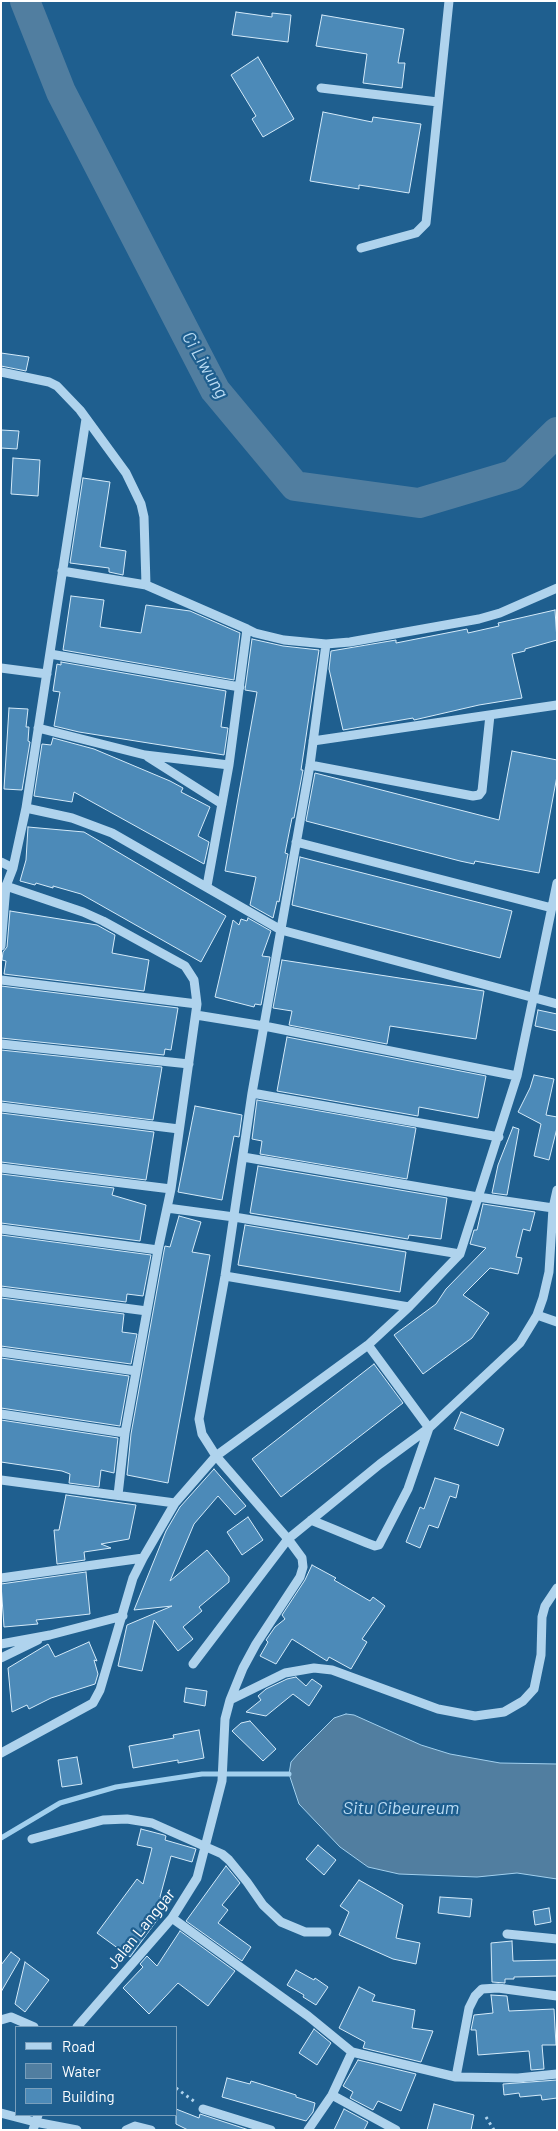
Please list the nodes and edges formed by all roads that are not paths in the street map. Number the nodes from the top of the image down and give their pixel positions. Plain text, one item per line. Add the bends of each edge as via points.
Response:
1 (449, 1) edge
2 (321, 88) dead end
3 (438, 102) junction
4 (361, 248) dead end
5 (1, 372) edge
6 (86, 418) junction
7 (62, 571) junction
8 (146, 585) junction
9 (557, 588) edge
10 (247, 629) junction
11 (326, 644) junction
12 (50, 654) junction
13 (1, 668) edge
14 (47, 674) junction
15 (240, 687) junction
16 (557, 705) edge
17 (490, 715) junction
18 (38, 728) junction
19 (313, 742) junction
20 (145, 755) junction
21 (229, 765) junction
22 (310, 765) junction
23 (222, 804) junction
24 (26, 808) junction
25 (296, 842) junction
26 (1, 862) edge
27 (13, 868) junction
28 (557, 883) edge
29 (207, 886) junction
30 (3, 887) edge
31 (552, 908) junction
32 (281, 930) junction
33 (1, 946) edge
34 (1, 980) edge
35 (532, 997) junction
36 (197, 1004) junction
37 (557, 1004) edge
38 (196, 1015) junction
39 (264, 1026) junction
40 (1, 1044) edge
41 (189, 1064) junction
42 (517, 1076) junction
43 (252, 1093) junction
44 (1, 1107) edge
45 (179, 1129) junction
46 (499, 1137) junction
47 (243, 1157) junction
48 (1, 1168) edge
49 (171, 1189) junction
50 (557, 1190) edge
51 (478, 1197) junction
52 (167, 1208) junction
53 (553, 1208) junction
54 (234, 1217) junction
55 (1, 1229) edge
56 (158, 1250) junction
57 (460, 1254) junction
58 (225, 1276) junction
59 (1, 1292) edge
60 (409, 1307) junction
61 (147, 1311) junction
62 (537, 1315) junction
63 (557, 1322) edge
64 (368, 1345) junction
65 (1, 1352) edge
66 (136, 1371) junction
67 (1, 1414) edge
68 (429, 1428) junction
69 (125, 1433) junction
70 (216, 1456) junction
71 (1, 1480) edge
72 (118, 1495) junction
73 (175, 1503) junction
74 (311, 1520) junction
75 (288, 1539) junction
76 (143, 1558) junction
77 (1, 1578) edge
78 (557, 1588) edge
79 (123, 1616) junction
80 (50, 1635) junction
81 (1, 1644) edge
82 (1, 1658) edge
83 (193, 1664) dead end
84 (230, 1700) junction
85 (1, 1754) edge
86 (32, 1840) dead end
87 (207, 1846) junction
88 (172, 1918) junction
89 (327, 1932) dead end
90 (507, 1934) dead end
91 (557, 1938) edge
92 (557, 1996) edge
93 (1, 2020) edge
94 (32, 2026) edge
95 (78, 2026) edge
96 (352, 2052) junction
97 (557, 2074) edge
98 (456, 2077) junction
99 (332, 2095) junction
100 (203, 2109) road end
101 (1, 2113) edge
102 (35, 2122) edge
103 (77, 2130) edge
104 (126, 2130) edge
105 (151, 2130) edge
106 (270, 2130) edge
107 (308, 2130) edge
108 (396, 2130) edge

1 - 3 street
2 - 3 street
3 - 4 street via 426,222 416,234
5 - 6 street via 57,386
6 - 7 street
6 - 8 street via 126,474 141,504
7 - 8 street
7 - 12 street
8 - 10 street
9 - 11 street via 479,619
10 - 11 street via 284,640
10 - 15 street
11 - 19 street
12 - 14 street
12 - 15 street
13 - 14 street
14 - 18 street
15 - 21 street
16 - 17 street
17 - 19 street
17 - 22 street via 479,795
18 - 20 street
18 - 24 street
19 - 22 street
20 - 21 street
20 - 23 street
21 - 23 street
22 - 25 street
23 - 29 street
24 - 27 street
24 - 29 street via 72,818 112,833
25 - 31 street
25 - 32 street
26 - 27 street
27 - 30 street
28 - 31 street
29 - 32 street
30 - 33 street
30 - 36 street via 83,912 185,966 194,980
31 - 35 street
32 - 35 street
32 - 39 street
34 - 36 street
35 - 37 street
35 - 42 street
36 - 38 street
38 - 39 street
38 - 41 street
39 - 42 street
39 - 43 street
40 - 41 street
41 - 45 street
42 - 46 street
43 - 46 street
43 - 47 street
44 - 45 street
45 - 49 street
46 - 51 street
47 - 51 street
47 - 54 street
48 - 49 street
49 - 52 street
50 - 53 street
51 - 53 street
51 - 57 street
52 - 54 street
52 - 56 street
53 - 62 street via 549,1272
54 - 57 street
54 - 58 street
55 - 56 street
56 - 61 street
57 - 60 street
58 - 60 street
58 - 70 street via 199,1419 202,1434
59 - 61 street
60 - 64 street
61 - 66 street
62 - 63 street
62 - 68 street via 520,1343
64 - 68 street
64 - 70 street
65 - 66 street
66 - 69 street
67 - 69 street
68 - 74 street
68 - 74 street via 408,1489 379,1545
69 - 72 street
70 - 73 street
70 - 75 street
71 - 72 street
72 - 73 street
73 - 76 street
74 - 75 street
75 - 83 street
75 - 84 street, Jalan Langgar via 302,1558 304,1567 256,1644
76 - 77 street
76 - 79 street via 133,1578
78 - 84 street via 542,1617 534,1689 523,1701 504,1712 475,1716 438,1710 332,1670 314,1668 285,1673
79 - 80 street
79 - 85 street via 93,1703
80 - 81 street
80 - 82 street
84 - 87 street, Jalan Langgar via 225,1719 222,1781
86 - 87 street via 103,1820 127,1819 152,1823
87 - 88 street, Jalan Langgar via 197,1878
87 - 89 street via 230,1860 263,1906 281,1922 304,1932
88 - 95 street, Jalan Langgar
88 - 96 street via 308,2016
90 - 91 street
92 - 98 street via 482,1989 469,2008
93 - 94 street via 11,2017
96 - 98 street
96 - 99 street
97 - 98 street via 518,2078
99 - 107 street
99 - 108 street
100 - 106 street
101 - 102 street
102 - 103 street
104 - 105 street via 135,2126

